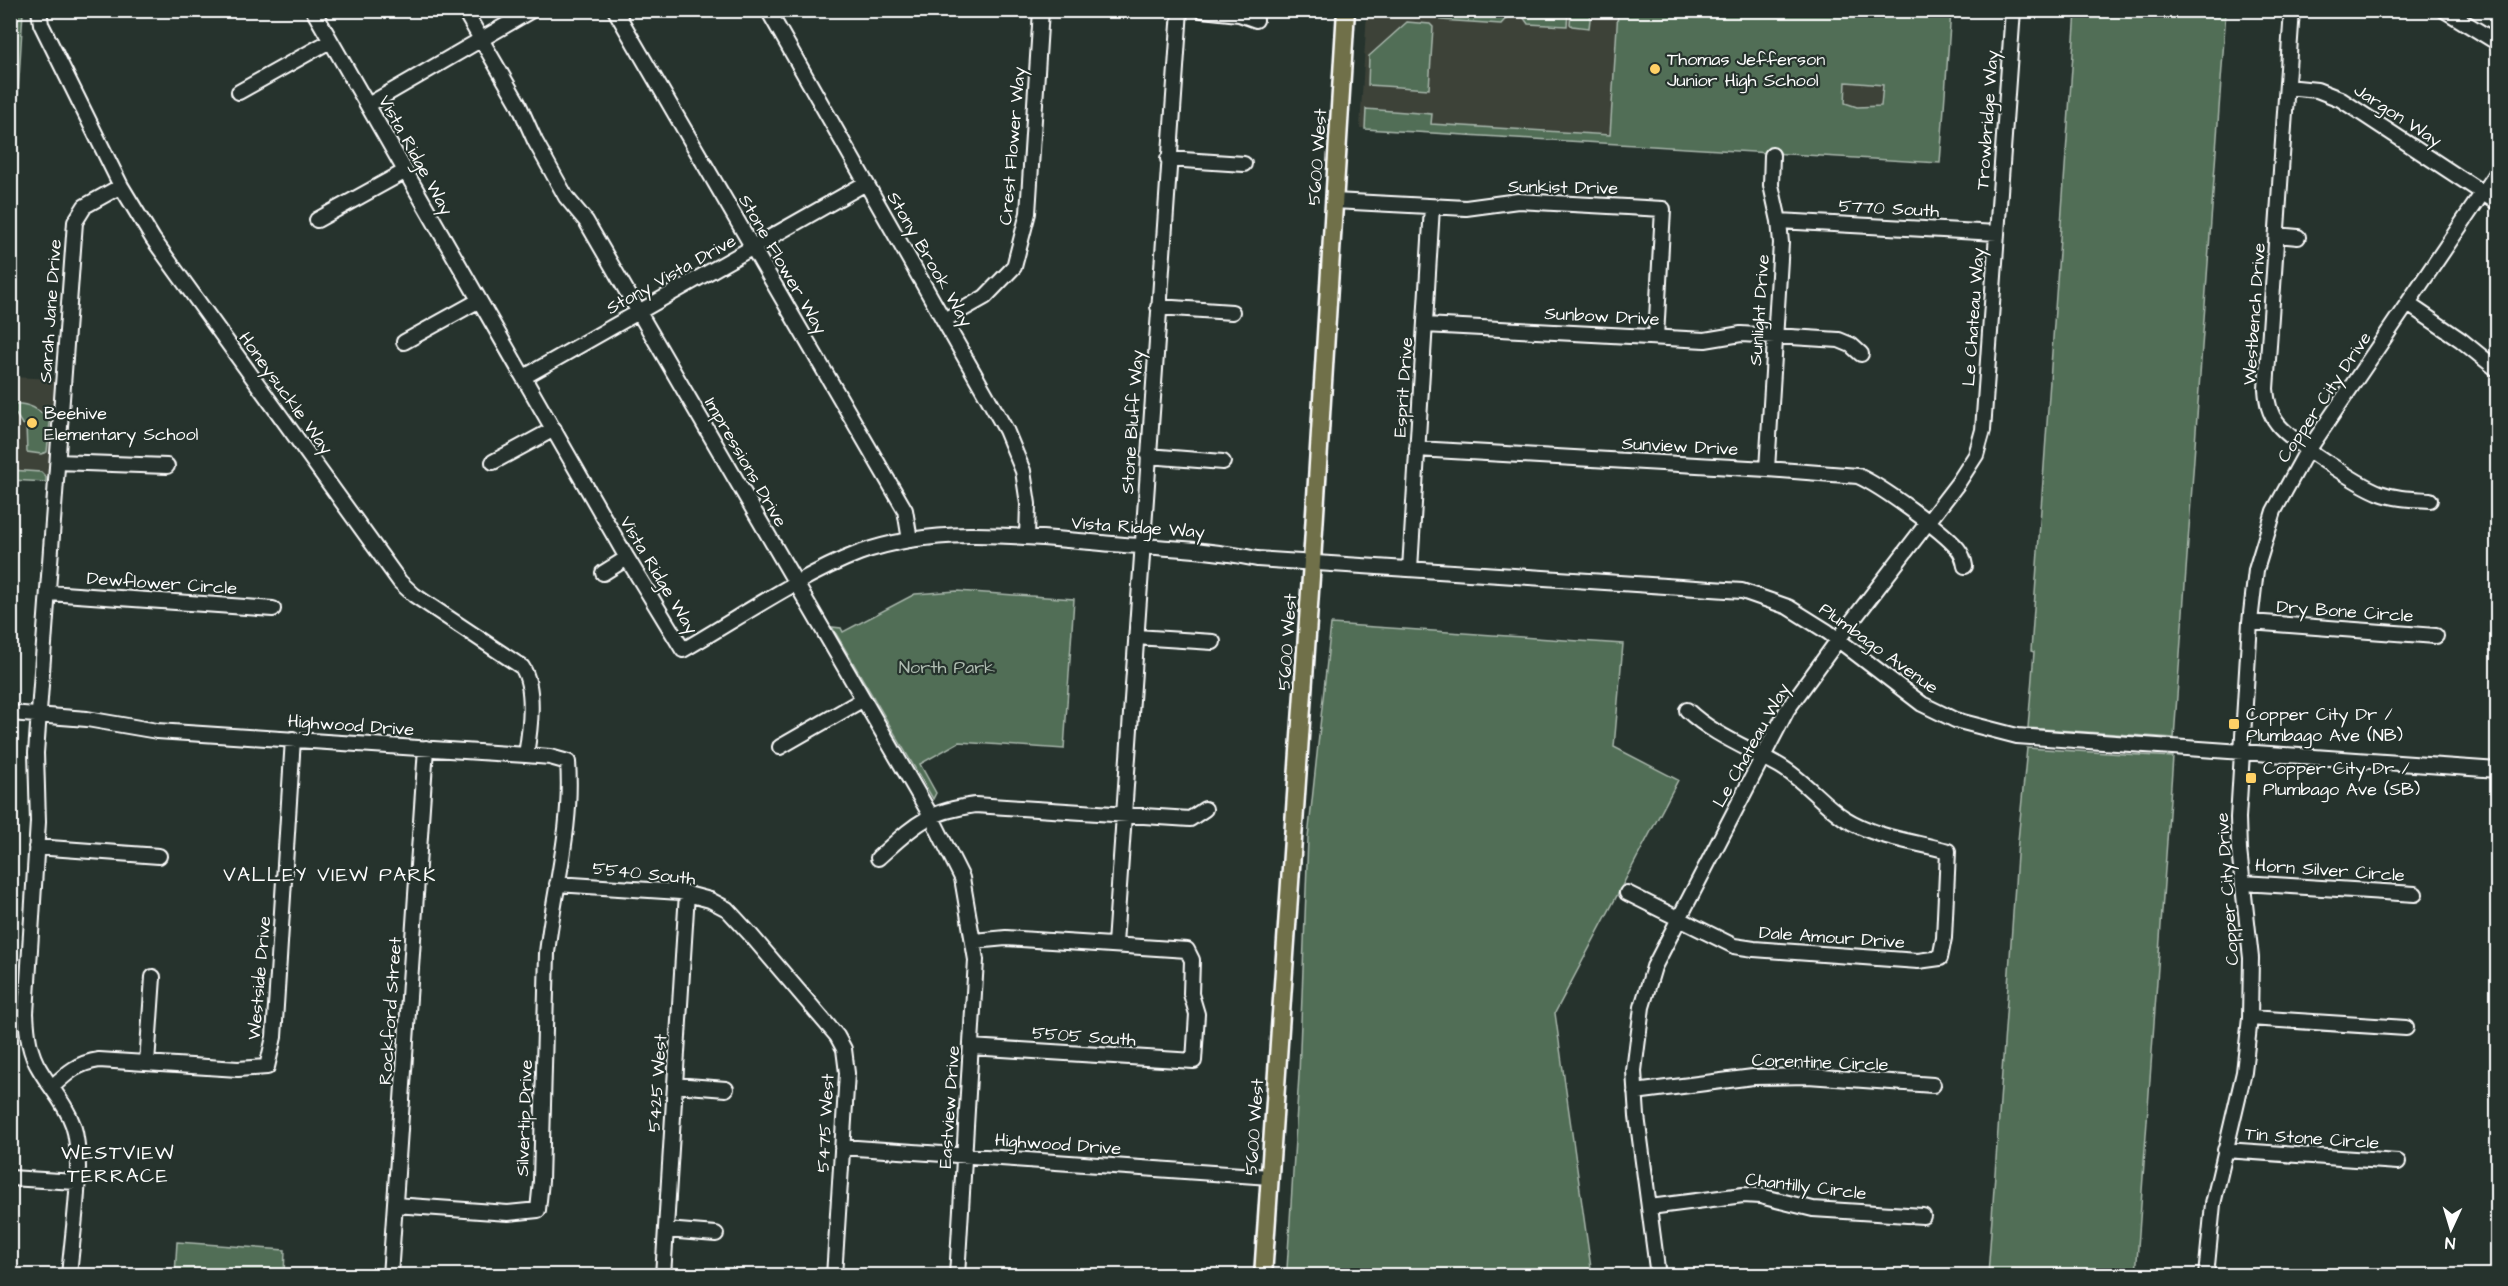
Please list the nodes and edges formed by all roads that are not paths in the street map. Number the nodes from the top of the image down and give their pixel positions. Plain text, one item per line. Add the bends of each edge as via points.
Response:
1 (39, 10) edge
2 (313, 10) edge
3 (464, 10) edge
4 (532, 10) edge
5 (615, 10) edge
6 (768, 10) edge
7 (1041, 10) edge
8 (1180, 10) edge
9 (1202, 10) edge
10 (1346, 10) edge
11 (2013, 10) edge
12 (2292, 10) edge
13 (2444, 10) edge
14 (1256, 20) dead end
15 (481, 40) junction
16 (330, 41) junction
17 (2498, 43) edge
18 (2287, 87) junction
19 (239, 92) dead end
20 (368, 105) junction
21 (1772, 155) dead end
22 (1168, 159) junction
23 (1244, 164) dead end
24 (2498, 170) edge
25 (404, 172) junction
26 (866, 183) junction
27 (121, 186) junction
28 (2482, 192) junction
29 (1334, 201) junction
30 (2498, 203) edge
31 (1432, 207) junction
32 (317, 220) dead end
33 (1779, 221) junction
34 (1997, 233) junction
35 (2277, 235) junction
36 (2298, 237) dead end
37 (753, 249) junction
38 (478, 301) junction
39 (2408, 304) junction
40 (1158, 307) junction
41 (1232, 312) dead end
42 (639, 313) junction
43 (944, 320) junction
44 (1425, 325) junction
45 (1776, 336) junction
46 (1656, 337) junction
47 (404, 342) dead end
48 (1861, 354) dead end
49 (2498, 370) edge
50 (524, 377) junction
51 (554, 429) junction
52 (1417, 449) junction
53 (2310, 450) junction
54 (1148, 456) junction
55 (58, 462) junction
56 (493, 462) dead end
57 (1223, 462) dead end
58 (167, 466) dead end
59 (1767, 468) junction
60 (2430, 500) dead end
61 (1927, 523) junction
62 (1027, 537) junction
63 (910, 540) junction
64 (1142, 546) junction
65 (627, 558) junction
66 (1312, 562) junction
67 (1965, 566) dead end
68 (1410, 569) junction
69 (603, 573) dead end
70 (797, 584) junction
71 (49, 593) junction
72 (273, 609) dead end
73 (2250, 622) junction
74 (2436, 636) dead end
75 (1136, 637) junction
76 (1838, 639) junction
77 (1213, 642) dead end
78 (862, 700) junction
79 (1687, 710) dead end
80 (10, 713) edge
81 (38, 716) junction
82 (293, 739) junction
83 (780, 747) dead end
84 (426, 748) junction
85 (2242, 752) junction
86 (526, 755) junction
87 (1763, 756) junction
88 (2498, 770) edge
89 (1204, 809) dead end
90 (1123, 815) junction
91 (930, 816) junction
92 (36, 847) junction
93 (159, 856) dead end
94 (878, 858) dead end
95 (2243, 883) junction
96 (557, 884) junction
97 (687, 893) junction
98 (1627, 893) dead end
99 (2415, 894) dead end
100 (1679, 919) junction
101 (750, 934) joint
102 (974, 941) junction
103 (1115, 944) junction
104 (153, 977) dead end
105 (2250, 1018) junction
106 (2406, 1028) dead end
107 (971, 1047) junction
108 (147, 1063) junction
109 (675, 1084) junction
110 (1933, 1084) dead end
111 (52, 1087) junction
112 (726, 1089) dead end
113 (1635, 1092) junction
114 (842, 1147) junction
115 (2225, 1150) junction
116 (964, 1155) junction
117 (2398, 1161) dead end
118 (1270, 1177) junction
119 (10, 1178) edge
120 (76, 1182) junction
121 (395, 1205) junction
122 (1650, 1207) junction
123 (1923, 1216) dead end
124 (666, 1230) junction
125 (716, 1234) dead end
126 (69, 1275) edge
127 (390, 1275) edge
128 (663, 1275) edge
129 (834, 1275) edge
130 (957, 1275) edge
131 (1263, 1275) edge
132 (1658, 1275) edge
133 (2206, 1275) edge

1 - 27 street, Honeysuckle Way via 41,24
2 - 16 street, Vista Ridge Way
3 - 15 street, Impressions Drive
4 - 15 street
5 - 37 street, Stone Flower Way
6 - 26 street, Stony Brook Way
7 - 43 street, Crest Flower Way via 1028,213 1014,267 985,297
8 - 22 street, Stone Bluff Way
9 - 14 street
10 - 29 main road, 5600 West
11 - 34 street, Trowbridge Way
12 - 18 street, Westbench Drive
13 - 17 street
15 - 20 street
15 - 42 street, Impressions Drive via 566,197 586,221
16 - 19 street
16 - 20 street, Vista Ridge Way
18 - 28 street, Jargon Way via 2317,90 2340,99
18 - 35 street, Westbench Drive
20 - 25 street, Vista Ridge Way
21 - 33 street, Sunlight Drive via 1771,185
22 - 23 street
22 - 40 street, Stone Bluff Way
24 - 28 street, Copper City Drive
25 - 32 street
25 - 38 street, Vista Ridge Way
26 - 37 street, Stony Vista Drive
26 - 43 street, Stony Brook Way
27 - 55 street, Sarah Jane Drive via 85,206 75,222
27 - 86 street, Honeysuckle Way via 179,277 400,582 522,667 530,688
28 - 30 street, Jargon Way
28 - 39 street, Copper City Drive
29 - 31 street, Sunkist Drive
29 - 66 main road, 5600 West
31 - 44 street, Esprit Drive
31 - 46 street, Sunkist Drive via 1466,208 1518,201 1663,209
33 - 34 street, 5770 South
33 - 45 street, Sunlight Drive via 1782,243
34 - 61 street, Le Chateau Way via 1980,443 1971,465
35 - 36 street, Westbench Drive
35 - 53 street, Westbench Drive via 2267,399 2281,429
37 - 42 street, Stony Vista Drive
37 - 63 street, Stone Flower Way via 905,510
38 - 47 street
38 - 50 street, Vista Ridge Way
39 - 49 street
39 - 53 street, Copper City Drive
40 - 41 street
40 - 54 street, Stone Bluff Way
42 - 50 street, Stony Vista Drive
42 - 70 street, Impressions Drive
43 - 62 street, Stony Brook Way via 1006,430 1023,471
44 - 46 street, Sunbow Drive
44 - 52 street, Esprit Drive
45 - 46 street, Sunbow Drive via 1741,334 1705,340
45 - 48 street, Sunbow Drive via 1839,340
45 - 59 street, Sunlight Drive
50 - 51 street, Vista Ridge Way
51 - 56 street
51 - 65 street, Vista Ridge Way
52 - 59 street, Sunview Drive
52 - 68 street, Esprit Drive
53 - 60 street, Westbench Drive via 2381,494
53 - 73 street, Copper City Drive via 2285,488 2270,522 2256,570
54 - 57 street
54 - 64 street, Stone Bluff Way
55 - 58 street
55 - 71 street, Sarah Jane Drive
59 - 61 street, Sunview Drive via 1858,476
61 - 67 street, Sunview Drive via 1957,549
61 - 76 street, Le Chateau Way
62 - 63 street, Vista Ridge Way via 956,534
62 - 64 street, Vista Ridge Way
63 - 70 street, Vista Ridge Way via 859,554
64 - 66 street, Vista Ridge Way
64 - 75 street, Stone Bluff Way
65 - 69 street
65 - 70 street, Vista Ridge Way via 683,650
66 - 68 street, Plumbago Avenue
66 - 118 main road, 5600 West
68 - 76 street, Plumbago Avenue via 1742,591 1788,607
70 - 78 street, Impressions Drive
71 - 72 street, Dewflower Circle
71 - 81 street, Sarah Jane Drive
73 - 74 street, Dry Bone Circle
73 - 85 street, Copper City Drive
75 - 77 street
75 - 90 street, Stone Bluff Way
76 - 85 street, Plumbago Avenue via 1922,704 1955,720 2017,736
76 - 87 street, Le Chateau Way via 1787,710
78 - 83 street
78 - 91 street, Impressions Drive
79 - 87 street via 1702,724
80 - 81 street, Highwood Drive
81 - 82 street, Highwood Drive via 87,719 157,731
81 - 92 street, Sarah Jane Drive
82 - 84 street, Highwood Drive
82 - 108 street, Westside Drive via 274,1037 267,1067
84 - 86 street, Highwood Drive
84 - 121 street, Rockford Street
85 - 88 street, Plumbago Avenue
85 - 95 street, Copper City Drive via 2238,826
86 - 96 street, Highwood Drive via 568,762 568,822
87 - 100 street, Le Chateau Way
87 - 100 street, Dale Amour Drive via 1791,773 1845,818 1872,832 1948,851 1940,958 1918,961 1754,949 1718,940
89 - 90 street via 1190,819
90 - 91 street via 975,805
90 - 103 street, Stone Bluff Way
91 - 94 street via 918,821
91 - 102 street, Impressions Drive via 962,878
92 - 93 street
92 - 111 street, Sarah Jane Drive via 27,1035 31,1053
95 - 99 street, Horn Silver Circle
95 - 105 street, Copper City Drive via 2251,958
96 - 97 street, 5540 South
96 - 121 street, Silvertip Drive via 546,971 538,1210 508,1213
97 - 101 street, 5540 South via 727,909
97 - 109 street, 5425 West
98 - 100 street, Dale Amour Drive
100 - 113 street, Le Chateau Way via 1654,968 1642,1007 1635,1051
101 - 114 street, 5475 West via 844,1049 847,1073
102 - 103 street via 1006,938
102 - 107 street, Eastview Drive
103 - 107 street, 5505 South via 1187,950 1192,960 1191,994 1197,1014 1194,1061
104 - 108 street
105 - 106 street
105 - 115 street, Copper City Drive via 2244,1072
107 - 116 street, Eastview Drive
108 - 111 street, Westside Drive via 82,1063
109 - 112 street
109 - 124 street, 5425 West
110 - 113 street, Corentine Circle via 1762,1076
111 - 120 street, Sarah Jane Drive via 74,1127
113 - 122 street, Le Chateau Way
114 - 116 street, Highwood Drive
114 - 129 street, 5475 West
115 - 117 street, Tin Stone Circle
115 - 133 street, Copper City Drive via 2210,1223
116 - 118 street, Highwood Drive
116 - 130 street, Eastview Drive
118 - 131 main road, 5600 West
119 - 120 street
120 - 126 street, Sarah Jane Drive
121 - 127 street, Rockford Street
122 - 123 street, Chantilly Circle via 1743,1195 1813,1209
122 - 132 street, Le Chateau Way
124 - 125 street
124 - 128 street, 5425 West

